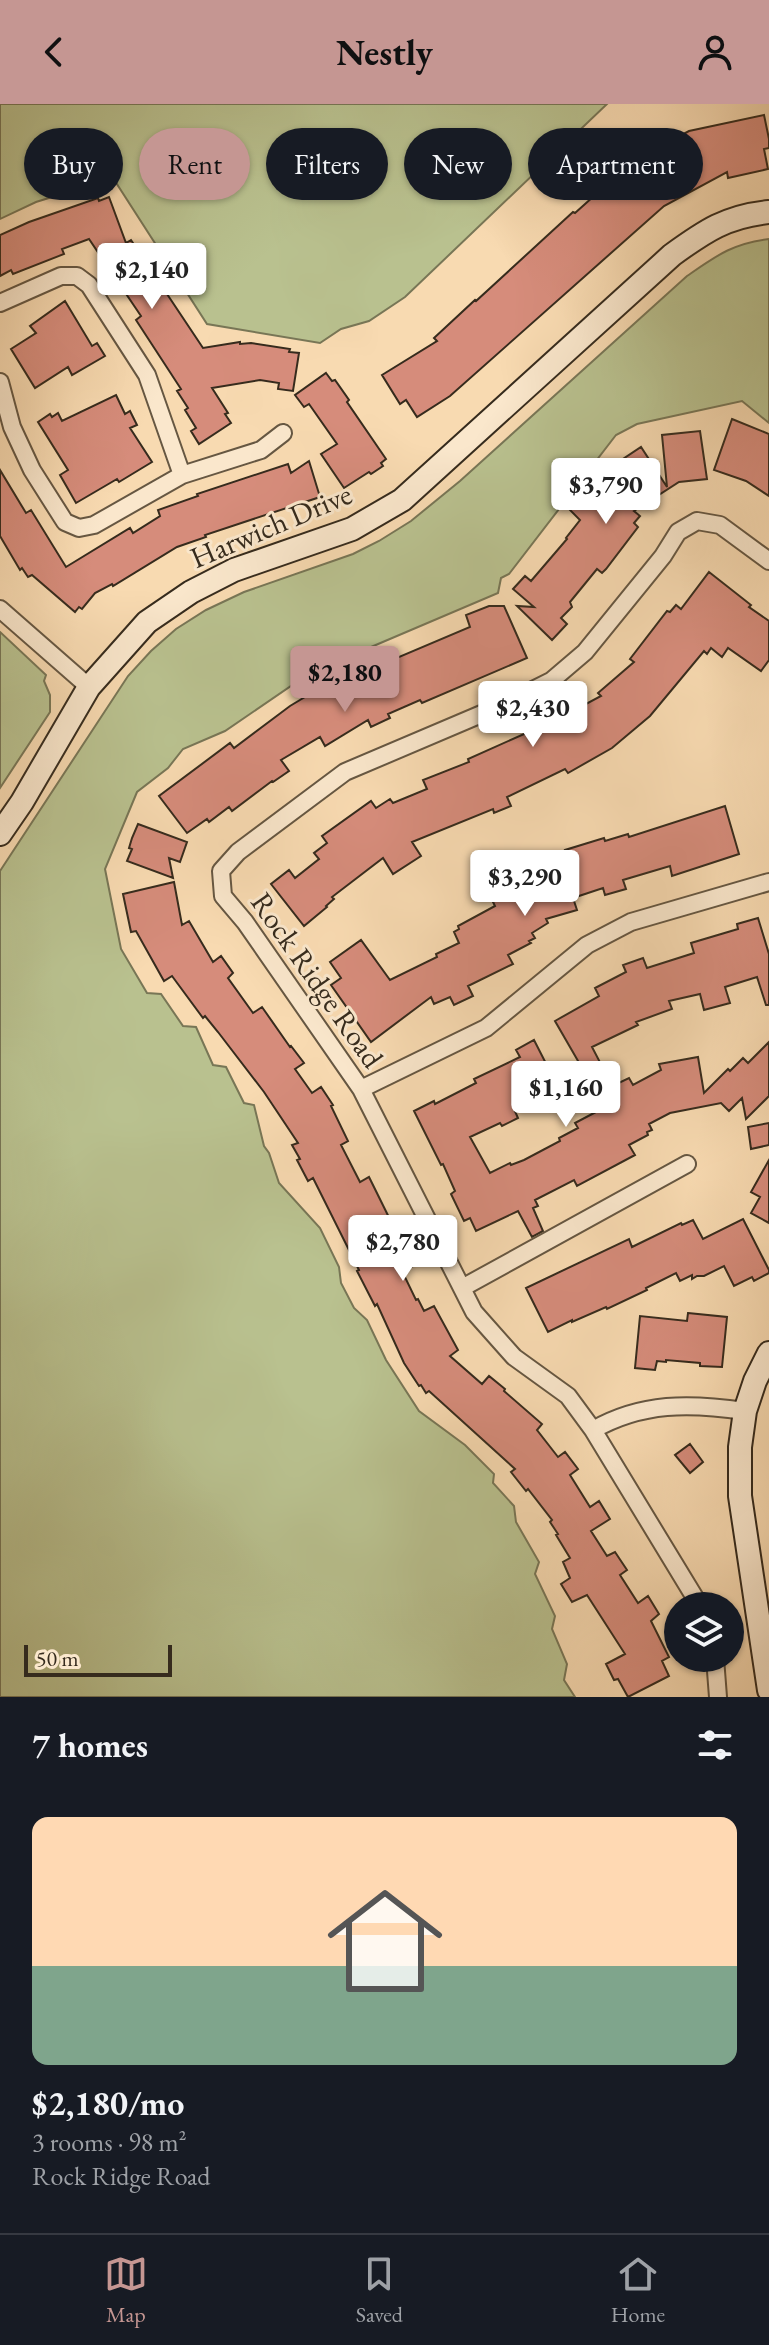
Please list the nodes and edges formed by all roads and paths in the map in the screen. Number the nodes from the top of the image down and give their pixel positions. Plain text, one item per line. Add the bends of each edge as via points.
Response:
1 (769, 212) edge
2 (0, 303) edge
3 (0, 382) edge
4 (6, 430) edge
5 (283, 433) dead end
6 (182, 475) junction
7 (769, 561) edge
8 (0, 609) edge
9 (89, 687) junction
10 (0, 834) edge
11 (769, 882) edge
12 (361, 1089) junction
13 (687, 1164) dead end
14 (462, 1288) junction
15 (769, 1353) edge
16 (745, 1411) junction
17 (593, 1430) junction
18 (691, 1592) edge
19 (716, 1672) edge
20 (769, 1690) edge
21 (718, 1697) edge

1 - 9 street, Harwich Drive via 710,228 672,255 402,500 352,529 234,570 191,592 147,622
2 - 6 street via 61,276 77,276 89,285 147,375
3 - 4 street
4 - 6 street via 65,522 79,528 94,525
5 - 6 street via 261,450
7 - 12 street, Rock Ridge Road via 720,525 697,521 678,532 585,652 551,681 345,772 238,852 221,871 223,896
8 - 9 street
9 - 10 street, Harwich Drive
11 - 12 street via 631,922 587,945 486,1028
12 - 14 street, Rock Ridge Road
13 - 14 street
14 - 17 street, Rock Ridge Road via 474,1312 514,1357 568,1396
15 - 16 street
16 - 17 street via 668,1405 613,1419
16 - 20 street via 740,1496
17 - 18 street, Rock Ridge Road
19 - 21 street

